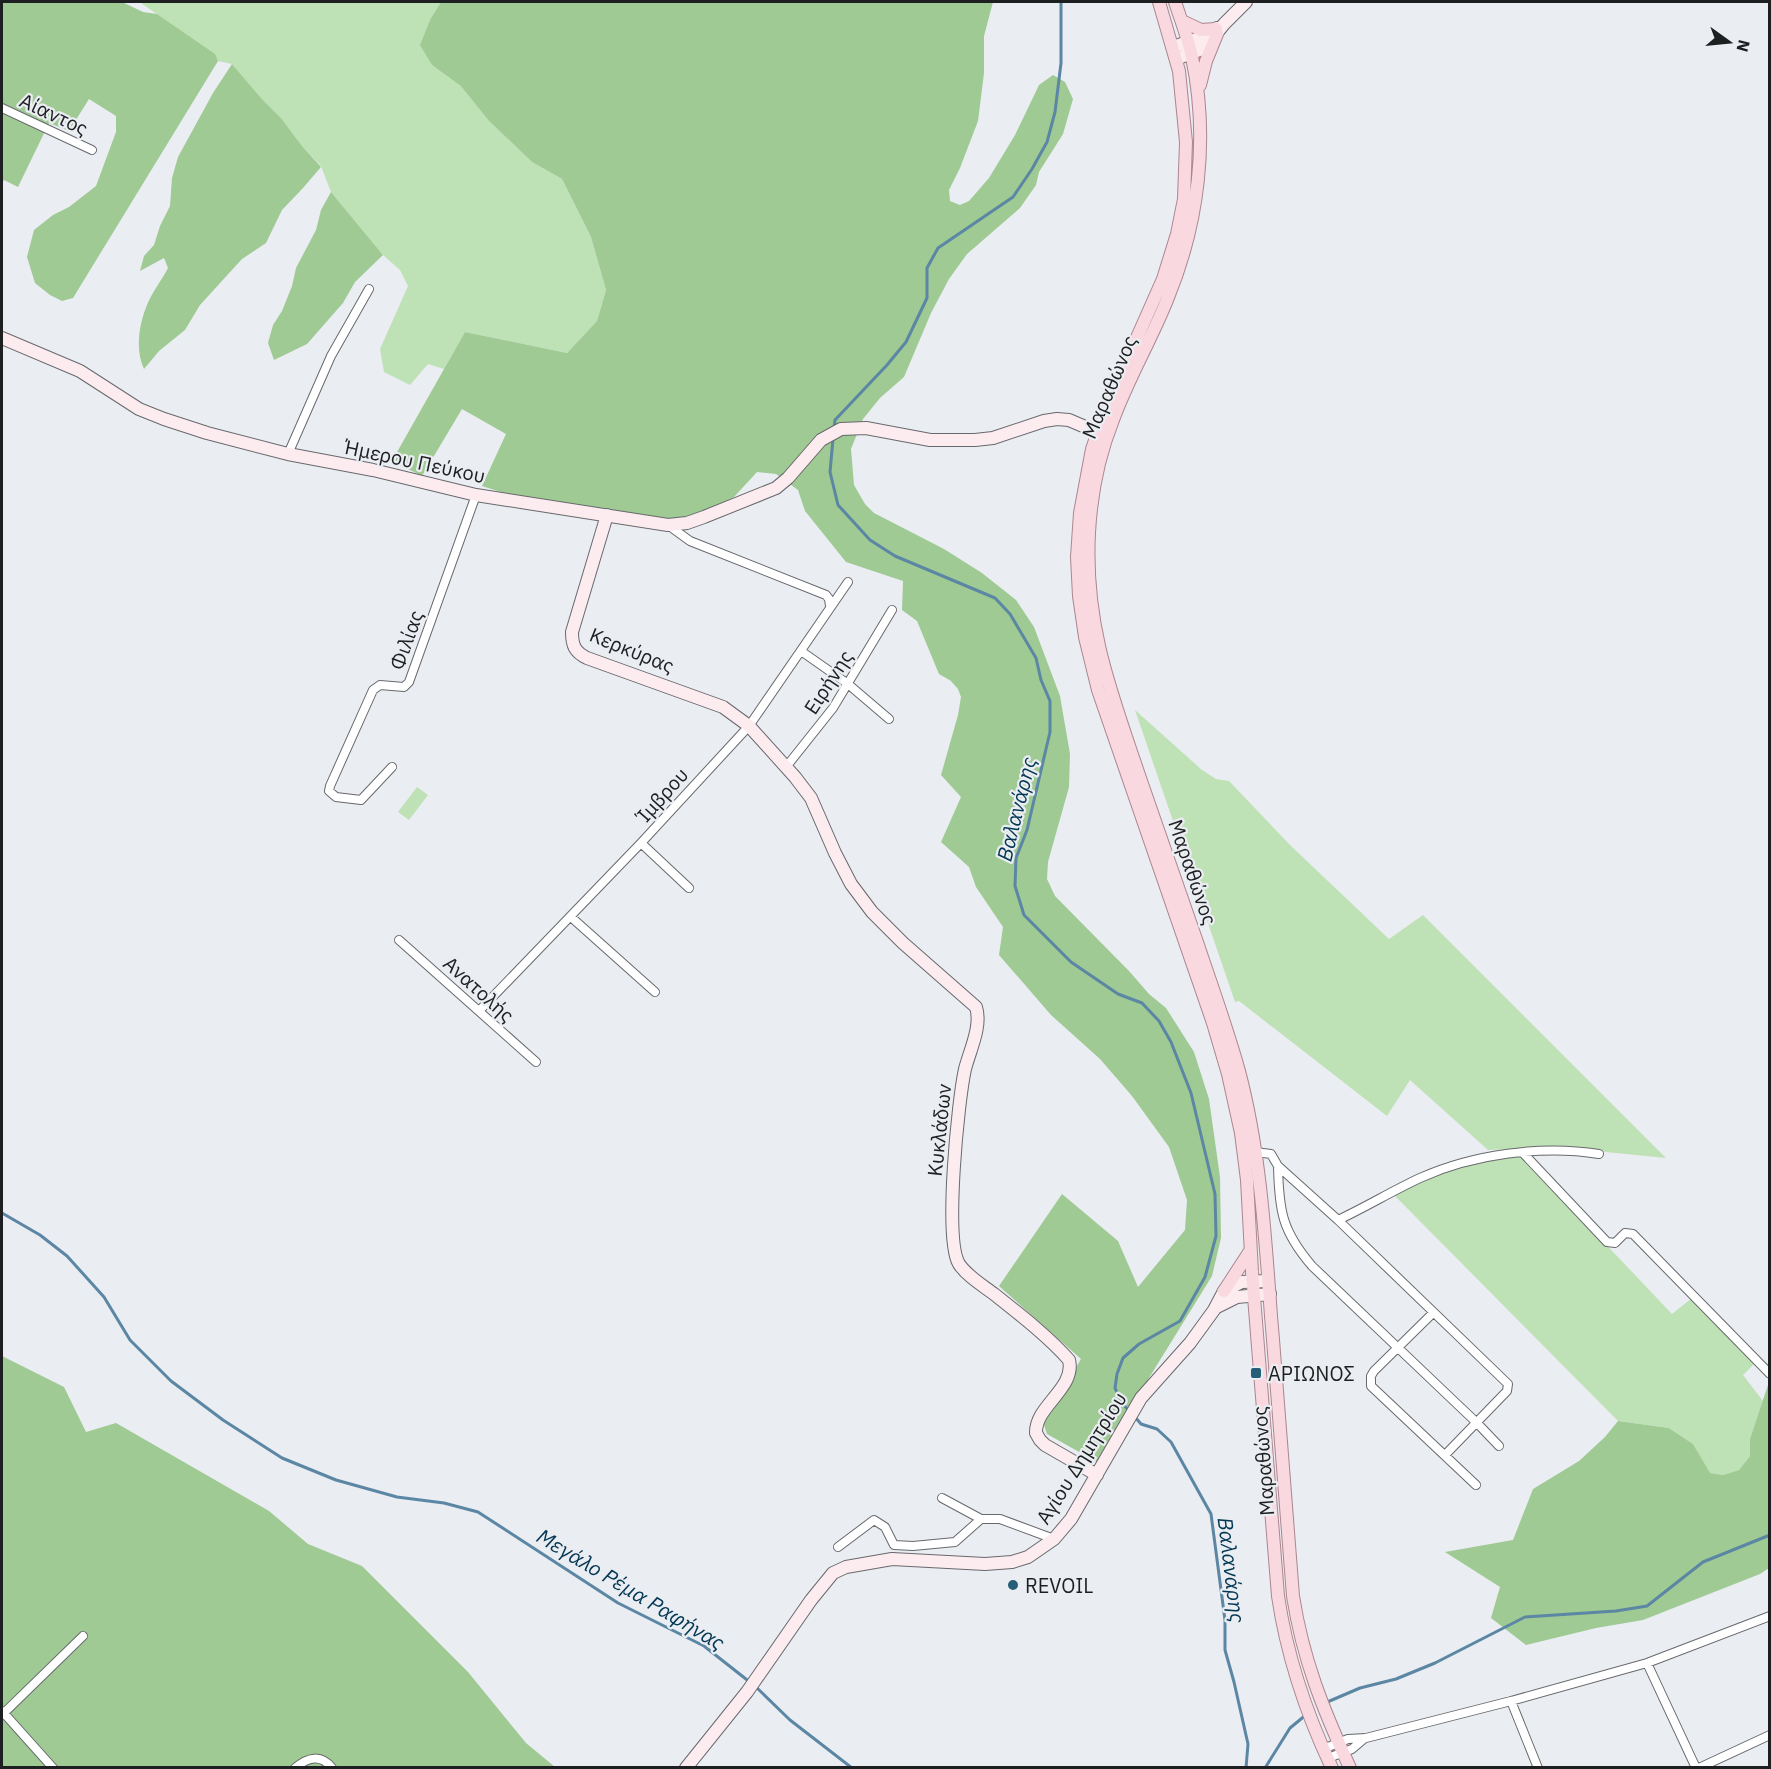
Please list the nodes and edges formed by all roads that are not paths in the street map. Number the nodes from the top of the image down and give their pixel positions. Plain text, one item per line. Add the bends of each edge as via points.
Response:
1 (1159, 2) edge
2 (1175, 2) edge
3 (1246, 2) edge
4 (1182, 21) junction
5 (1219, 29) junction
6 (1190, 48) junction
7 (1175, 53) junction
8 (1198, 98) junction
9 (2, 108) edge
10 (92, 150) dead end
11 (369, 289) dead end
12 (2, 338) edge
13 (1097, 432) junction
14 (288, 454) junction
15 (476, 495) junction
16 (607, 515) junction
17 (668, 525) junction
18 (848, 582) dead end
19 (830, 606) junction
20 (892, 610) dead end
21 (801, 651) junction
22 (848, 684) junction
23 (889, 719) dead end
24 (749, 726) junction
25 (392, 767) dead end
26 (786, 767) junction
27 (641, 843) junction
28 (689, 888) dead end
29 (571, 916) junction
30 (399, 940) dead end
31 (655, 992) dead end
32 (479, 1011) junction
33 (536, 1062) dead end
34 (1255, 1152) junction
35 (1523, 1154) junction
36 (1599, 1154) dead end
37 (1278, 1166) junction
38 (1338, 1220) junction
39 (1251, 1251) junction
40 (1253, 1281) junction
41 (1269, 1281) junction
42 (1224, 1291) junction
43 (1270, 1294) junction
44 (1254, 1295) junction
45 (1214, 1310) junction
46 (1433, 1313) junction
47 (1397, 1348) junction
48 (1770, 1374) edge
49 (1477, 1423) junction
50 (1499, 1446) dead end
51 (1445, 1455) junction
52 (1097, 1475) junction
53 (1476, 1485) dead end
54 (942, 1498) dead end
55 (981, 1519) junction
56 (1054, 1539) junction
57 (838, 1547) dead end
58 (1770, 1616) edge
59 (83, 1636) dead end
60 (1647, 1663) junction
61 (1511, 1701) junction
62 (2, 1713) edge
63 (1770, 1735) edge
64 (1340, 1748) junction
65 (1328, 1758) edge
66 (53, 1767) edge
67 (295, 1767) edge
68 (332, 1767) edge
69 (686, 1767) edge
70 (1350, 1767) edge
71 (1538, 1767) edge
72 (1697, 1767) edge

1 - 7 main road, Μαραθώνος
2 - 4 main road, Μαραθώνος
3 - 5 street
4 - 5 main road via 1201,30
4 - 6 main road, Μαραθώνος
5 - 6 street via 1207,45
5 - 8 main road via 1206,61
6 - 7 street
6 - 8 main road, Μαραθώνος
7 - 13 main road, Μαραθώνος via 1186,150 1181,214 1160,287
8 - 34 main road, Μαραθώνος via 1202,141 1187,237 1167,299 1107,437 1090,513 1089,575 1092,613 1105,672 1222,1013 1239,1071
9 - 10 street, Αίαντος
11 - 14 street via 331,356
12 - 14 street, Ήμερου Πεύκου via 65,363 140,409 164,419
13 - 17 street, Ήμερου Πεύκου via 1057,419 975,440 930,440 866,428 841,429 817,444 776,488 705,517
13 - 39 main road, Μαραθώνος via 1084,481 1079,522 1077,576 1083,626 1098,690 1228,1074 1246,1163
14 - 15 street, Ήμερου Πεύκου
15 - 16 street, Ήμερου Πεύκου
15 - 25 street, Φιλίας via 409,682 405,687 380,685 373,690 330,791 336,797 361,800
16 - 17 street, Ήμερου Πεύκου
16 - 24 street, Κερκύρας via 572,632 574,649 587,658 723,707
17 - 19 street via 690,542 826,595
18 - 19 street, Ίμβρου
19 - 21 street, Ίμβρου
20 - 22 street, Ειρήνης
21 - 22 street
21 - 24 street, Ίμβρου
22 - 23 street
22 - 26 street, Ειρήνης
24 - 26 street, Κερκύρας
24 - 27 street, Ίμβρου
26 - 52 street, Κυκλάδων via 811,798 851,884 873,912 976,1007 978,1020 960,1104 952,1198 954,1249 966,1272 1069,1360 1070,1373 1040,1419 1036,1433 1045,1445
27 - 28 street
27 - 29 street, Ίμβρου
29 - 31 street
29 - 32 street, Ίμβρου
30 - 32 street, Ανατολής
32 - 33 street, Ανατολής
34 - 37 street via 1270,1154
34 - 41 main road, Μαραθώνος
35 - 36 street via 1548,1150
35 - 38 street via 1484,1158 1422,1177
35 - 48 street via 1607,1242 1615,1243 1625,1233 1633,1234
37 - 38 street
37 - 47 street via 1282,1215 1297,1249
38 - 46 street
39 - 40 main road, Μαραθώνος
39 - 42 main road
40 - 41 street
40 - 42 street
40 - 44 main road, Μαραθώνος
41 - 43 main road, Μαραθώνος
42 - 45 street, Αγίου Δημητρίου
43 - 44 street, Αγίου Δημητρίου
43 - 64 main road, Μαραθώνος via 1293,1596 1316,1689
44 - 45 street, Αγίου Δημητρίου via 1226,1300
44 - 65 main road, Μαραθώνος via 1284,1636 1303,1699
45 - 52 street, Αγίου Δημητρίου via 1138,1403
46 - 47 street
46 - 49 street via 1508,1384 1507,1391
47 - 49 street
47 - 51 street via 1371,1376 1371,1386
49 - 50 street
49 - 51 street
51 - 53 street
52 - 56 street, Αγίου Δημητρίου
54 - 55 street
55 - 56 street via 1000,1519
55 - 57 street via 955,1542 913,1546 894,1545 885,1527 874,1520
56 - 69 street, Αγίου Δημητρίου via 1028,1557 1012,1562 892,1559 842,1568 826,1580 747,1692
58 - 60 street
59 - 62 street
60 - 61 street
60 - 72 street
61 - 64 street via 1366,1738 1348,1739
61 - 71 street
62 - 66 street
63 - 72 street
64 - 65 street
64 - 70 main road, Μαραθώνος
67 - 68 street via 314,1757 322,1758

